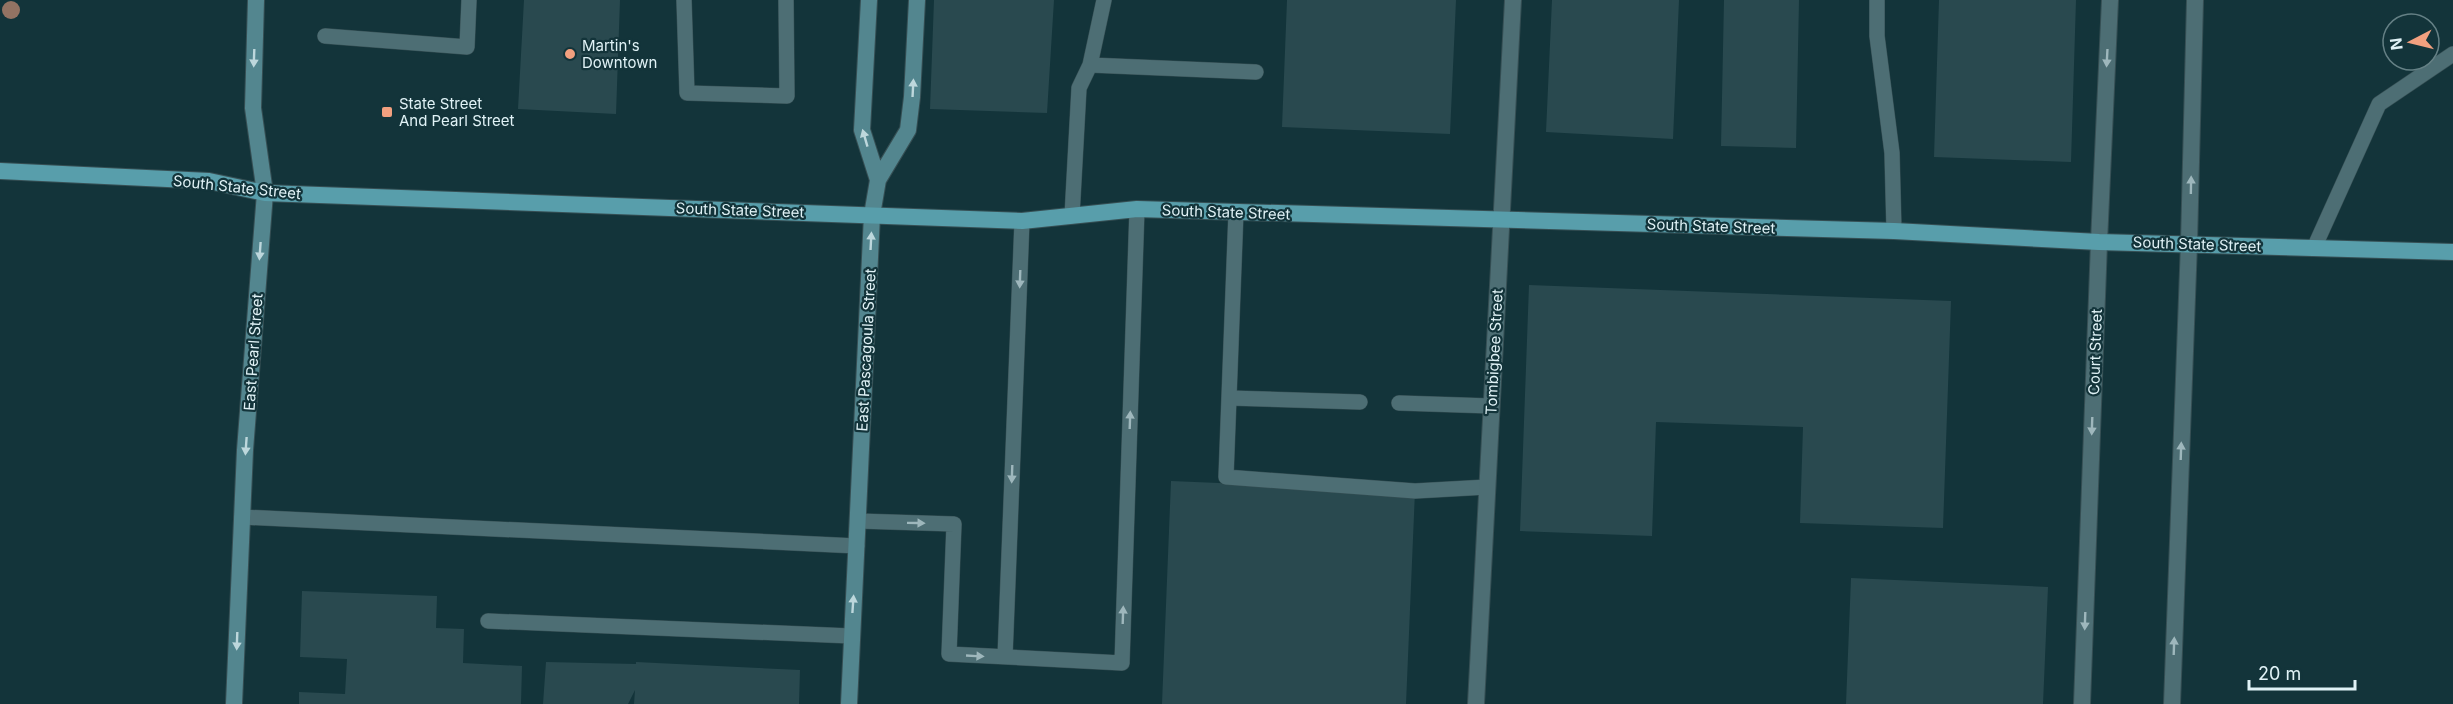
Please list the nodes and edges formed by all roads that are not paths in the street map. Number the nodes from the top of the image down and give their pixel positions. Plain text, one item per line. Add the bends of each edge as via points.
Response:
1 (256, 0) edge
2 (469, 0) edge
3 (684, 0) edge
4 (786, 0) edge
5 (869, 0) edge
6 (916, 0) edge
7 (1104, 0) edge
8 (1513, 0) edge
9 (1877, 0) edge
10 (2110, 0) edge
11 (2195, 0) edge
12 (325, 36) dead end
13 (2453, 54) edge
14 (1090, 65) junction
15 (1256, 72) dead end
16 (0, 171) edge
17 (878, 180) junction
18 (265, 193) junction
19 (1137, 209) junction
20 (1236, 212) junction
21 (872, 215) junction
22 (1072, 216) junction
23 (1501, 220) junction
24 (1022, 221) junction
25 (1894, 231) junction
26 (2099, 242) junction
27 (2189, 243) junction
28 (2314, 248) junction
29 (2452, 252) edge
30 (1229, 398) junction
31 (1360, 402) dead end
32 (1399, 403) dead end
33 (1491, 406) junction
34 (1487, 487) junction
35 (242, 517) junction
36 (858, 521) junction
37 (857, 546) junction
38 (488, 621) dead end
39 (851, 636) junction
40 (1005, 657) junction
41 (234, 704) edge
42 (849, 704) edge
43 (1476, 704) edge
44 (2082, 704) edge
45 (2172, 704) edge

1 -> 18 main road, East Pearl Street via 252,108
2 - 12 lane via 467,47
3 - 4 lane via 687,93 787,96
17 -> 5 main road, East Pascagoula Street via 862,130
17 -> 6 main road via 908,130
7 - 14 lane
8 - 23 street, Tombigbee Street
9 - 25 lane via 1877,36 1892,153
10 -> 26 street, Court Street
27 -> 11 street
13 - 28 lane via 2379,104
14 - 15 lane
14 - 22 lane via 1079,88
16 - 18 main road, South State Street via 209,181
17 - 21 main road, East Pascagoula Street
18 - 21 main road, South State Street
18 -> 35 main road, East Pearl Street
19 - 20 main road, South State Street
19 - 22 main road, South State Street
40 -> 19 lane via 1122,663
20 - 23 main road, South State Street
20 - 30 lane
21 - 24 main road, South State Street
36 -> 21 main road, East Pascagoula Street
22 - 24 main road, South State Street
23 - 25 main road, South State Street
23 - 33 street, Tombigbee Street
24 -> 40 lane
25 - 26 main road, South State Street
26 - 27 main road, South State Street
26 -> 44 street, Court Street
27 - 28 main road, South State Street
45 -> 27 street
28 - 29 main road, South State Street
30 - 31 lane
30 - 34 lane via 1226,477 1415,491
32 - 33 lane
33 - 34 street, Tombigbee Street
34 - 43 street, Tombigbee Street
35 - 37 lane
35 -> 41 main road, East Pearl Street
36 - 37 main road, East Pascagoula Street
36 -> 40 lane via 954,524 949,654
39 -> 37 main road, East Pascagoula Street
38 - 39 lane
39 - 42 main road, East Pascagoula Street

